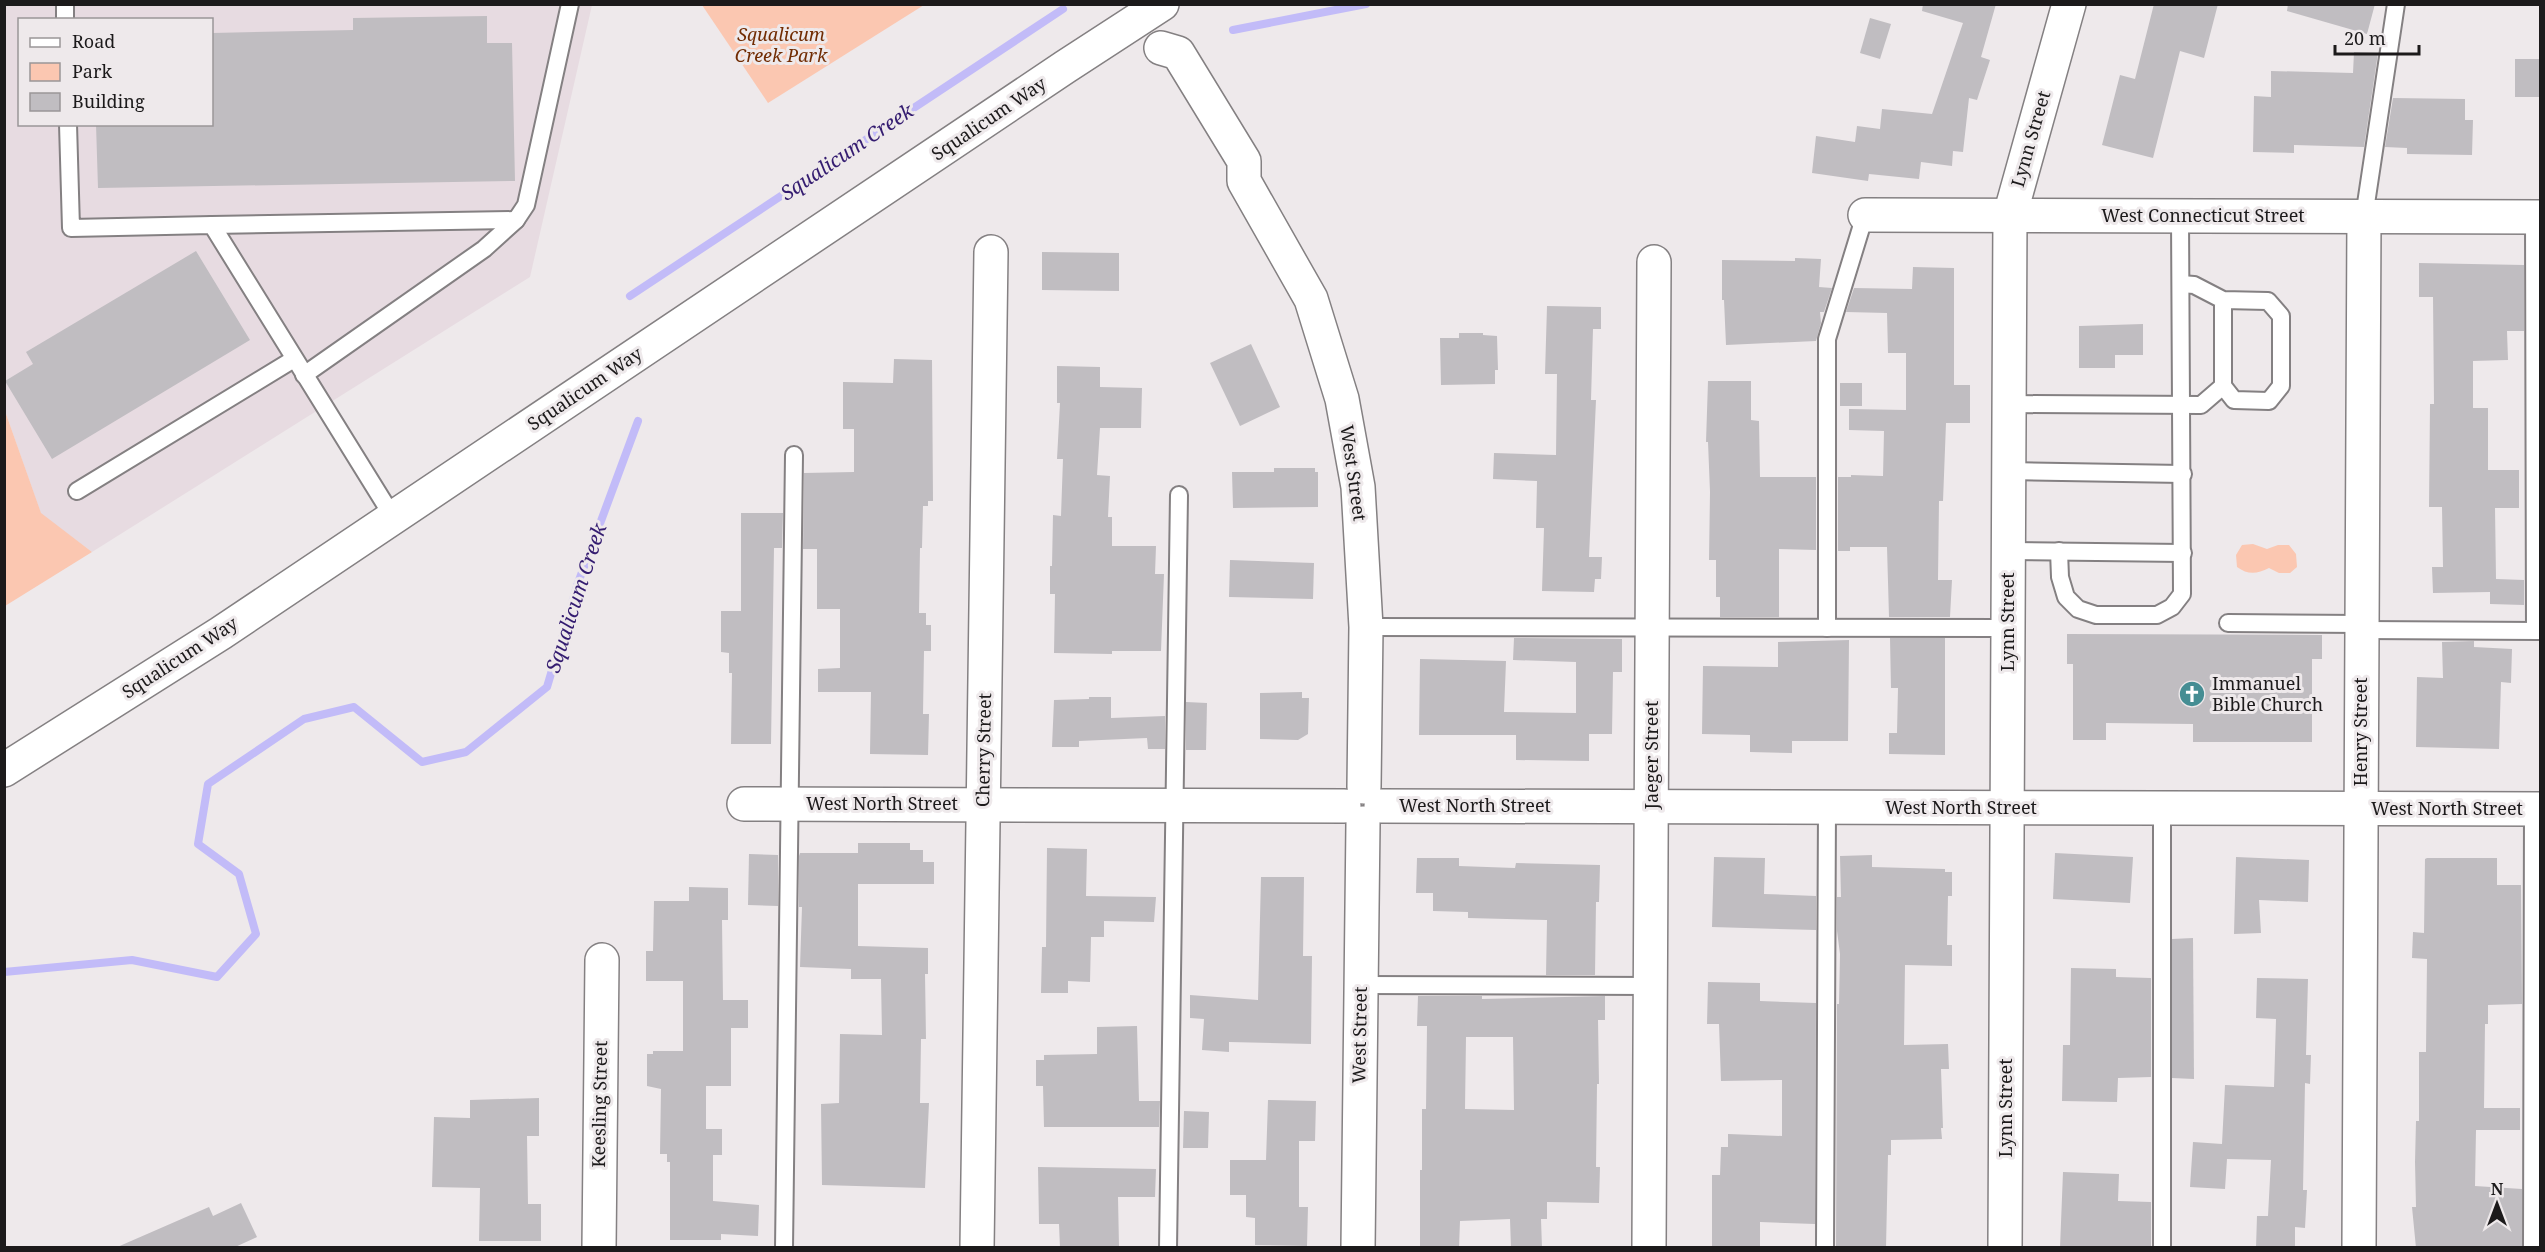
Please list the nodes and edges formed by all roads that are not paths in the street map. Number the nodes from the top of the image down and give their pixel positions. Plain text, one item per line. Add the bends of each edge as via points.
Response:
1 (570, 4) edge
2 (2069, 4) edge
3 (2396, 4) edge
4 (1146, 9) edge
5 (68, 126) edge
6 (1865, 215) joint
7 (2010, 215) junction
8 (2180, 216) junction
9 (2364, 217) junction
10 (2537, 217) edge
11 (516, 220) junction
12 (212, 225) junction
13 (991, 252) dead end
14 (1654, 262) dead end
15 (2181, 284) junction
16 (2223, 300) junction
17 (294, 358) junction
18 (304, 375) junction
19 (2223, 386) junction
20 (2009, 404) junction
21 (2182, 404) junction
22 (794, 455) dead end
23 (2009, 471) junction
24 (2183, 474) junction
25 (77, 490) dead end
26 (1179, 495) dead end
27 (393, 517) junction
28 (2008, 551) junction
29 (2059, 551) junction
30 (2183, 554) junction
31 (2228, 623) dead end
32 (1366, 627) junction
33 (1652, 627) junction
34 (2362, 627) junction
35 (1827, 628) junction
36 (2008, 628) junction
37 (2538, 631) edge
38 (4, 770) edge
39 (744, 804) dead end
40 (790, 804) junction
41 (983, 805) junction
42 (1174, 805) junction
43 (1363, 805) junction
44 (1651, 807) junction
45 (1827, 807) junction
46 (2007, 808) junction
47 (2162, 808) junction
48 (2361, 809) junction
49 (2537, 809) edge
50 (602, 960) dead end
51 (1361, 985) junction
52 (1651, 986) junction
53 (598, 1248) edge
54 (784, 1248) edge
55 (976, 1248) edge
56 (1168, 1248) edge
57 (1358, 1248) edge
58 (1649, 1248) edge
59 (1825, 1248) edge
60 (2005, 1248) edge
61 (2162, 1248) edge
62 (2359, 1248) edge
63 (2532, 1248) edge

1 - 11 lane via 526,206
2 - 7 street, Lynn Street
3 - 9 lane
4 - 27 street, Squalicum Way
4 - 32 street, West Street via 1161,48 1159,65 1225,173 1244,181 1311,299 1342,399 1358,487
5 - 12 lane via 71,228
6 - 7 street, West Connecticut Street
6 - 35 lane via 1827,339
7 - 8 street, West Connecticut Street
7 - 20 street, Lynn Street
8 - 9 street, West Connecticut Street
8 - 15 lane
9 - 10 street, West Connecticut Street
9 - 34 street, Henry Street
10 - 37 lane
11 - 12 lane
11 - 18 lane via 484,249
12 - 17 lane
13 - 41 street, Cherry Street
14 - 33 street, Jaeger Street
15 - 16 lane via 2194,285
15 - 21 lane
16 - 19 lane
16 - 19 lane via 2268,301 2281,316 2281,386 2269,401 2234,400
17 - 18 lane
17 - 25 lane
18 - 27 lane
19 - 21 lane via 2201,405
20 - 21 lane
20 - 23 street, Lynn Street
21 - 24 lane
22 - 40 lane
23 - 24 lane
23 - 28 street, Lynn Street
24 - 30 lane
26 - 42 lane
27 - 38 street, Squalicum Way via 221,633
28 - 29 lane
28 - 36 street, Lynn Street
29 - 30 lane
29 - 30 lane via 2066,597 2078,609 2096,615 2157,615 2172,607 2182,594
31 - 34 lane
32 - 33 lane
32 - 43 street, West Street
33 - 35 lane
33 - 44 street, Jaeger Street
34 - 37 lane
34 - 48 street, Henry Street
35 - 36 lane
36 - 46 street, Lynn Street
39 - 40 street, West North Street
40 - 41 street, West North Street
40 - 54 lane
41 - 42 street, West North Street
41 - 55 street, Cherry Street
42 - 43 street, West North Street
42 - 56 lane
43 - 44 street, West North Street
43 - 51 street, West Street
44 - 45 street, West North Street
44 - 52 street, Jaeger Street
45 - 46 street, West North Street
45 - 59 lane
46 - 47 street, West North Street
46 - 60 street, Lynn Street
47 - 48 street, West North Street
47 - 61 lane
48 - 49 street, West North Street
48 - 62 street, Henry Street
49 - 63 lane
50 - 53 street, Keesling Street
51 - 52 lane
51 - 57 street, West Street
52 - 58 street, Jaeger Street

